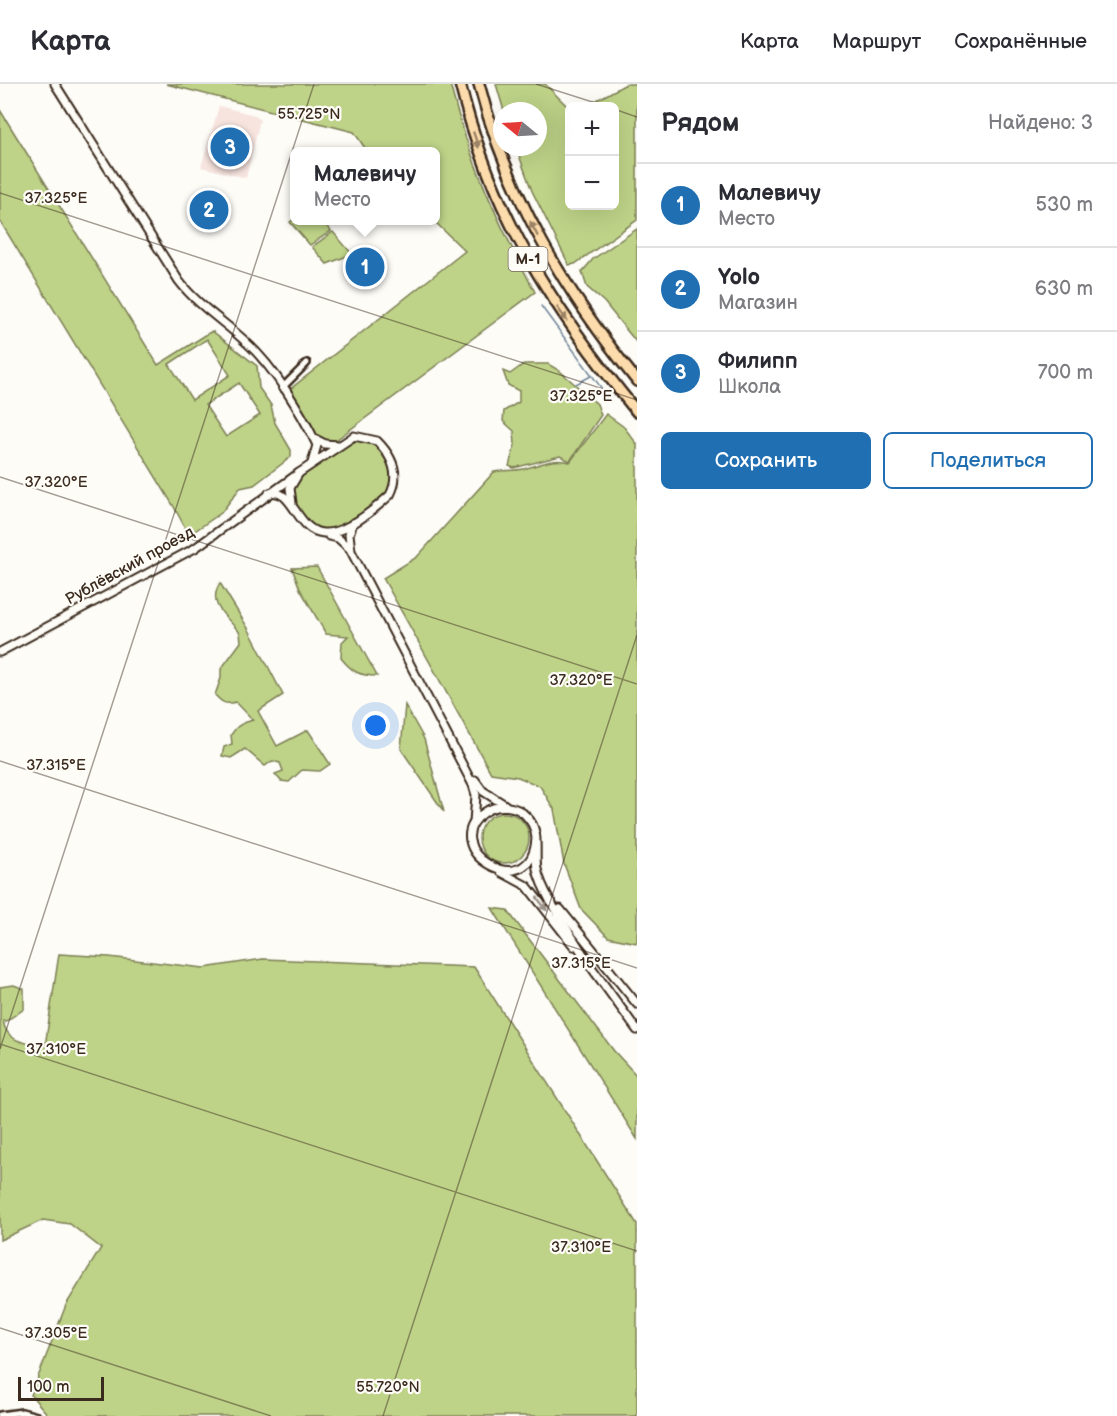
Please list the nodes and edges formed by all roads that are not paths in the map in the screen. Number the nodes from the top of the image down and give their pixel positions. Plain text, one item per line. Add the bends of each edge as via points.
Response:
1 (55, 84) edge
2 (460, 84) edge
3 (479, 84) edge
4 (307, 363) dead end
5 (637, 381) edge
6 (282, 387) junction
7 (637, 412) edge
8 (313, 437) junction
9 (339, 445) junction
10 (312, 463) junction
11 (299, 473) junction
12 (267, 494) junction
13 (292, 503) junction
14 (353, 523) junction
15 (327, 535) junction
16 (351, 551) junction
17 (0, 652) edge
18 (464, 764) junction
19 (516, 809) junction
20 (472, 834) junction
21 (536, 838) junction
22 (496, 870) junction
23 (551, 898) junction
24 (590, 966) junction
25 (637, 1004) edge
26 (637, 1029) edge
27 (0, 1415) edge
28 (37, 1416) edge

1 - 6 street via 179,281 201,307 256,352
2 -> 7 highway, М-1 via 489,176 526,256 570,326
5 -> 3 highway, М-1 via 574,299 543,247 515,188
4 - 6 street
6 - 8 street
8 - 9 street via 325,444
8 - 10 street via 317,450
9 - 10 street
9 - 14 street via 354,436 377,441 394,466 396,476 390,495
10 - 11 street
11 - 12 street, Рублёвский проезд
11 - 13 street via 290,488
12 - 13 street via 280,493
12 - 17 street, Рублёвский проезд via 195,548
13 - 15 street via 305,526
14 - 15 street
14 - 16 street via 349,534
15 - 16 street via 338,538
16 - 18 street
18 - 19 street via 483,791
18 - 20 street via 476,795
19 - 20 street via 500,806 486,812
19 - 21 street via 532,822
20 - 22 street via 476,854
21 - 22 street via 526,862 512,870
21 - 23 street via 537,869
22 -> 24 street via 517,879 535,894
23 - 24 street
23 - 25 street
24 - 26 street
27 - 28 street via 22,1412

